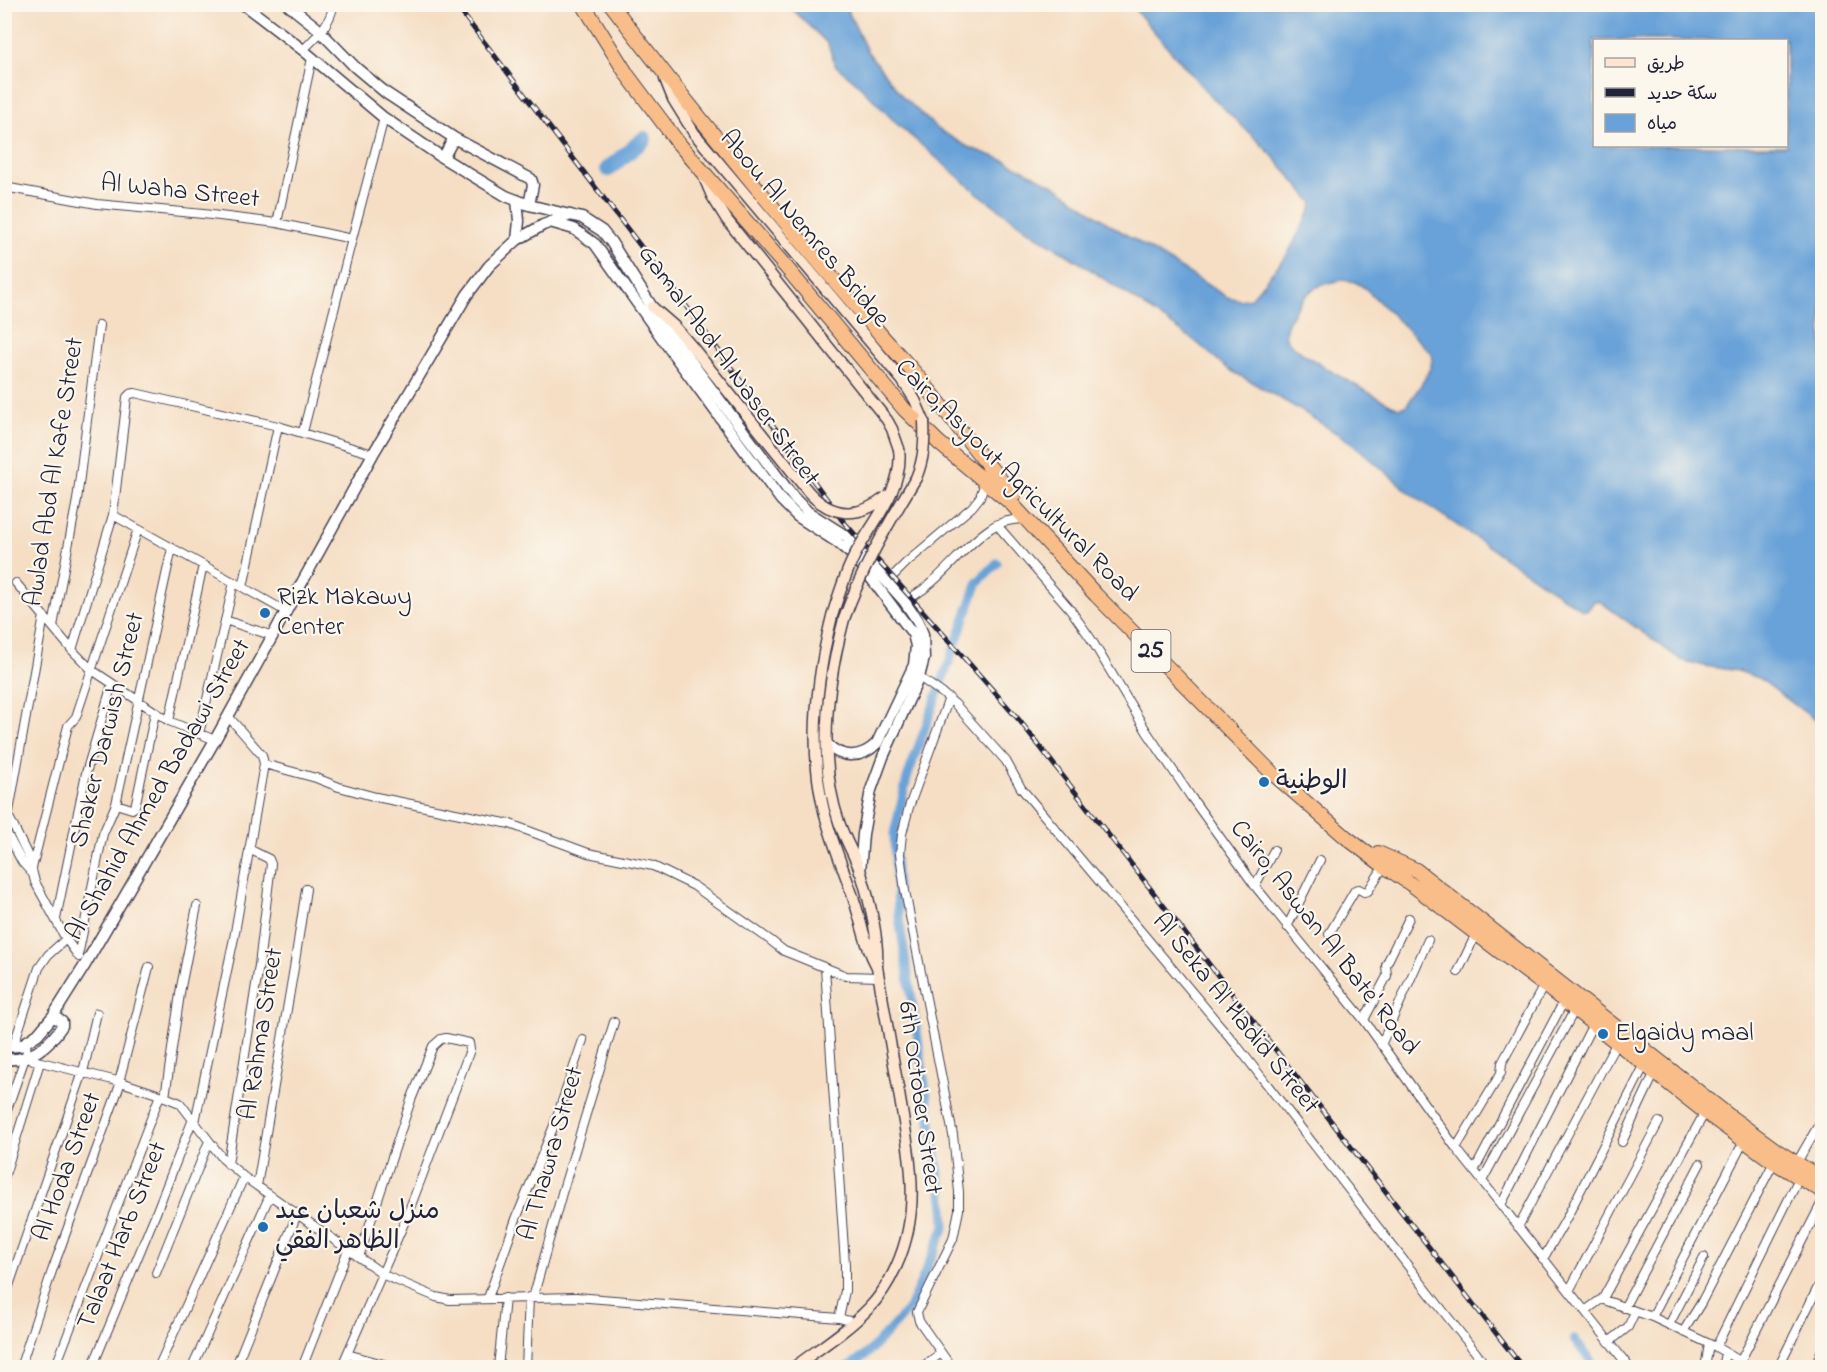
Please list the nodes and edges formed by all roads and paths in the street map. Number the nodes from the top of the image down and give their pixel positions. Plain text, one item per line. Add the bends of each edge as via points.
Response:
1 (243, 4) edge
2 (287, 4) edge
3 (334, 4) edge
4 (583, 4) edge
5 (611, 4) edge
6 (321, 32) junction
7 (303, 50) junction
8 (312, 58) junction
9 (662, 71) junction
10 (384, 118) junction
11 (454, 138) junction
12 (443, 158) junction
13 (700, 170) junction
14 (4, 187) edge
15 (517, 200) junction
16 (529, 205) junction
17 (571, 215) junction
18 (550, 222) junction
19 (277, 224) junction
20 (352, 239) junction
21 (517, 240) junction
22 (652, 307) junction
23 (99, 325) dead end
24 (278, 426) junction
25 (303, 432) junction
26 (373, 454) junction
27 (985, 482) junction
28 (891, 493) junction
29 (112, 515) junction
30 (1028, 519) junction
31 (997, 525) junction
32 (138, 529) junction
33 (172, 548) junction
34 (203, 565) junction
35 (234, 582) junction
36 (887, 582) junction
37 (16, 583) dead end
38 (243, 587) junction
39 (904, 601) junction
40 (287, 612) junction
41 (44, 616) junction
42 (838, 618) junction
43 (225, 621) junction
44 (53, 626) junction
45 (273, 636) junction
46 (72, 650) junction
47 (93, 670) junction
48 (924, 681) junction
49 (112, 684) junction
50 (945, 695) junction
51 (139, 702) junction
52 (155, 713) junction
53 (228, 716) junction
54 (169, 721) junction
55 (199, 734) junction
56 (215, 740) junction
57 (827, 744) junction
58 (264, 764) junction
59 (116, 804) junction
60 (6, 813) edge
61 (4, 828) edge
62 (249, 849) junction
63 (1274, 850) dead end
64 (1320, 860) dead end
65 (1384, 866) junction
66 (32, 872) junction
67 (860, 872) junction
68 (1255, 886) junction
69 (306, 889) dead end
70 (197, 906) dead end
71 (1409, 918) dead end
72 (56, 919) junction
73 (1287, 927) junction
74 (1329, 934) dead end
75 (1476, 934) junction
76 (66, 939) junction
77 (1428, 940) dead end
78 (82, 960) junction
79 (149, 967) dead end
80 (825, 968) junction
81 (878, 972) junction
82 (1458, 972) dead end
83 (1544, 985) junction
84 (1570, 1005) junction
85 (97, 1013) dead end
86 (53, 1016) junction
87 (1364, 1020) junction
88 (614, 1022) dead end
89 (1593, 1024) junction
90 (583, 1040) dead end
91 (1617, 1042) junction
92 (26, 1044) junction
93 (1381, 1044) junction
94 (9, 1047) edge
95 (26, 1058) junction
96 (4, 1059) edge
97 (40, 1062) junction
98 (1650, 1068) junction
99 (83, 1072) junction
100 (120, 1082) junction
101 (162, 1096) junction
102 (1705, 1112) junction
103 (4, 1118) edge
104 (1822, 1119) edge
105 (194, 1121) junction
106 (1659, 1122) dead end
107 (209, 1141) junction
108 (1744, 1141) junction
109 (1622, 1143) dead end
110 (1456, 1148) junction
111 (1774, 1162) junction
112 (228, 1164) junction
113 (1700, 1164) dead end
114 (1474, 1171) junction
115 (1800, 1174) junction
116 (244, 1177) junction
117 (4, 1178) edge
118 (1822, 1179) edge
119 (1482, 1181) junction
120 (258, 1186) junction
121 (1822, 1191) edge
122 (270, 1195) junction
123 (1822, 1201) edge
124 (1501, 1205) junction
125 (297, 1214) junction
126 (1518, 1227) junction
127 (348, 1250) junction
128 (359, 1257) junction
129 (1704, 1257) dead end
130 (1543, 1258) junction
131 (156, 1273) dead end
132 (383, 1273) junction
133 (1822, 1279) edge
134 (1569, 1291) junction
135 (531, 1297) junction
136 (488, 1298) junction
137 (505, 1298) junction
138 (4, 1300) edge
139 (1602, 1300) junction
140 (1624, 1308) junction
141 (1585, 1311) junction
142 (1635, 1312) junction
143 (1652, 1317) junction
144 (839, 1318) junction
145 (853, 1322) junction
146 (1669, 1325) junction
147 (1683, 1332) junction
148 (1609, 1342) junction
149 (1712, 1346) junction
150 (1822, 1350) edge
151 (940, 1353) junction
152 (1725, 1353) junction
153 (347, 1354) junction
154 (1740, 1362) junction
155 (927, 1366) edge
156 (1750, 1367) edge
157 (20, 1368) edge
158 (55, 1368) edge
159 (92, 1368) edge
160 (158, 1368) edge
161 (192, 1368) edge
162 (235, 1368) edge
163 (302, 1368) edge
164 (341, 1368) edge
165 (398, 1368) edge
166 (498, 1368) edge
167 (526, 1368) edge
168 (793, 1368) edge
169 (952, 1368) edge
170 (1488, 1368) edge
171 (1630, 1368) edge
172 (1705, 1368) edge
173 (1722, 1368) edge
174 (1778, 1368) edge
175 (1814, 1368) edge

1 - 7 street, Gamal Abd Al Naser Street
2 - 6 street
3 - 6 street via 329,22
4 - 13 highway, Cairo,Asyout Agricultural Road / 25 via 628,76
5 - 9 highway, Cairo,Asyout Agricultural Road / 25
6 - 7 street
6 - 11 street via 386,93
7 - 8 street, Gamal Abd Al Naser Street
8 - 10 street, Gamal Abd Al Naser Street
8 - 19 street
9 - 42 main road, Abou Al Nemres Bridge, bridge via 673,99 694,133 902,380 924,421 921,467
9 - 115 highway, Cairo,Asyout Agricultural Road / 25 via 919,378 1000,481 1276,768 1325,813 1384,857 1416,870
10 - 12 street, Gamal Abd Al Naser Street
10 - 20 street
11 - 12 street
11 - 16 street via 531,179
12 - 15 street, Gamal Abd Al Naser Street
13 - 27 highway, Cairo,Asyout Agricultural Road / 25 via 904,409
13 - 28 main road, Abou Al Nemres Bridge, bridge via 727,220 892,429 900,467
14 - 19 street, Al Waha Street via 98,204
15 - 16 street, Gamal Abd Al Naser Street
15 - 21 street
16 - 17 street, Gamal Abd Al Naser Street
17 - 18 street, Al Shahid Ahmed Badawi Street
17 - 22 street, Gamal Abd Al Naser Street via 602,231
18 - 21 street, Al Shahid Ahmed Badawi Street
18 - 57 street, Gamal Abd Al Naser Street via 574,229 595,244 781,500 856,558 910,628 916,646 915,665 877,743 854,756 836,752
19 - 20 street, Al Waha Street
20 - 25 street
21 - 26 street, Al Shahid Ahmed Badawi Street via 466,295
22 - 28 main road, bridge via 694,349 823,506 844,512 868,508
22 - 36 street, Gamal Abd Al Naser Street via 800,504 846,536
23 - 44 street, Awlad Abd Al Kafe Street via 77,500
24 - 25 street
24 - 29 street via 130,394
24 - 38 street
25 - 26 street
26 - 40 street, Al Shahid Ahmed Badawi Street
27 - 30 highway, Cairo,Asyout Agricultural Road / 25
27 - 36 street via 978,501
28 - 42 main road, Abou Al Nemres Bridge, bridge via 844,580
29 - 32 street
29 - 46 street
30 - 31 street
30 - 65 highway, Cairo,Asyout Agricultural Road / 25 via 1096,595 1261,763
31 - 39 street via 925,588
31 - 68 street, Cairo, Aswan Al Bate' Road via 1070,609 1184,788
32 - 33 street
32 - 47 street
33 - 34 street
33 - 51 street, Shaker Darwish Street
34 - 35 street
34 - 54 street
35 - 38 street
35 - 43 street
36 - 39 street, Gamal Abd Al Naser Street
37 - 41 street
38 - 40 street
39 - 48 street, Gamal Abd Al Naser Street via 922,634
40 - 45 street, Al Shahid Ahmed Badawi Street
41 - 44 street
41 - 60 street
42 - 57 main road, Abou Al Nemres Bridge
42 - 81 main road, Abou Al Nemres Bridge via 823,654 816,711 819,788 826,820
43 - 45 street
43 - 55 street
44 - 46 street
45 - 53 street, Al Shahid Ahmed Badawi Street
46 - 47 street
47 - 49 street
47 - 66 street via 76,717 68,726
48 - 50 street, Al Seka Al Hadid Street
48 - 67 street, Gamal Abd Al Naser Street via 883,757 871,790
49 - 51 street
49 - 72 street via 86,773
50 - 151 street via 909,807 900,854 959,1192 953,1239 917,1312
50 - 170 street, Al Seka Al Hadid Street via 1006,761 1020,788 1238,1047
51 - 52 street
51 - 59 street, Shaker Darwish Street
52 - 54 street
52 - 59 street via 135,807 132,810
53 - 56 street, Al Shahid Ahmed Badawi Street
53 - 58 street
54 - 55 street
55 - 56 street
56 - 78 street, Al Shahid Ahmed Badawi Street
57 - 67 main road, Abou Al Nemres Bridge via 834,807
58 - 62 street, Talaat Harb Street
58 - 80 street via 376,797 510,824 588,853 653,866 694,886 784,951
59 - 78 street, Shaker Darwish Street via 103,834
60 - 66 street
61 - 66 street via 22,862
62 - 105 street, Talaat Harb Street
62 - 112 street via 269,859 271,864
63 - 68 street
64 - 73 street
65 - 74 street via 1367,892 1355,890
65 - 75 highway, Cairo,Asyout Agricultural Road / 25
66 - 72 street
67 - 81 main road, Abou Al Nemres Bridge via 878,952
68 - 73 street, Cairo, Aswan Al Bate' Road
69 - 120 street, Al Rahma Street
70 - 101 street
71 - 87 street via 1386,965 1387,976
72 - 76 street
73 - 87 street, Cairo, Aswan Al Bate' Road
75 - 82 street
75 - 83 highway, Cairo,Asyout Agricultural Road / 25
76 - 78 street
76 - 94 street via 39,968
77 - 93 street
78 - 86 street, Al Shahid Ahmed Badawi Street
79 - 100 street, Al Hoda Street
80 - 81 street via 846,976
80 - 144 street via 845,1264
81 - 145 main road, 6th October Street via 910,1156 913,1197 907,1237 892,1275
83 - 84 highway, Cairo,Asyout Agricultural Road / 25
83 - 110 street via 1502,1063 1501,1073
84 - 89 highway, Cairo,Asyout Agricultural Road / 25
84 - 114 street
84 - 119 street
85 - 99 street
86 - 92 street, Al Shahid Ahmed Badawi Street
86 - 95 street via 62,1022 62,1028
87 - 93 street, Cairo, Aswan Al Bate' Road
88 - 135 street, Al Thawra Street
89 - 91 highway, Cairo,Asyout Agricultural Road / 25
89 - 124 street
90 - 136 street
91 - 98 highway, Cairo,Asyout Agricultural Road / 25
91 - 126 street
92 - 94 street
92 - 95 street
93 - 110 street, Cairo, Aswan Al Bate' Road
95 - 96 street
95 - 97 street
95 - 103 street
97 - 99 street
97 - 117 street
98 - 102 highway, Cairo,Asyout Agricultural Road / 25
98 - 109 street
98 - 130 street
99 - 100 street
99 - 138 street
100 - 101 street
100 - 157 street, Al Hoda Street
101 - 105 street via 180,1103
101 - 158 street
102 - 108 highway, Cairo,Asyout Agricultural Road / 25
102 - 139 street
104 - 115 street
105 - 107 street
105 - 159 street, Talaat Harb Street
106 - 134 street
107 - 112 street
107 - 131 street
108 - 111 highway, Cairo,Asyout Agricultural Road / 25
108 - 143 street
110 - 114 street, Cairo, Aswan Al Bate' Road
111 - 115 highway, Cairo,Asyout Agricultural Road / 25
111 - 147 street
112 - 116 street
113 - 140 street
114 - 119 street, Cairo, Aswan Al Bate' Road
115 - 118 highway, Cairo,Asyout Agricultural Road / 25
115 - 121 highway, Cairo,Asyout Agricultural Road / 25
115 - 123 street
115 - 149 street
116 - 120 street
116 - 160 street
119 - 124 street, Cairo, Aswan Al Bate' Road
120 - 122 street
122 - 125 street
122 - 161 street
123 - 154 street
124 - 126 street, Cairo, Aswan Al Bate' Road
125 - 127 street
125 - 162 street
126 - 130 street, Cairo, Aswan Al Bate' Road
127 - 128 street
127 - 163 street
128 - 132 street
128 - 132 street via 411,1100 434,1046 446,1038 469,1043 470,1050
129 - 146 street
130 - 134 street, Cairo, Aswan Al Bate' Road
132 - 136 street via 441,1298
132 - 153 street
133 - 174 street
134 - 141 street, Cairo, Aswan Al Bate' Road
135 - 137 street
135 - 144 street via 576,1297
135 - 167 street, Al Thawra Street
136 - 137 street
137 - 166 street
139 - 140 street
139 - 141 street
140 - 142 street
141 - 148 street, Cairo, Aswan Al Bate' Road
142 - 143 street
142 - 148 street via 1628,1327
143 - 146 street
144 - 145 street
145 - 168 main road, 6th October Street
146 - 147 street
147 - 149 street
148 - 171 street, Cairo, Aswan Al Bate' Road
149 - 152 street
149 - 172 street
150 - 175 street
151 - 155 street
151 - 169 street
152 - 154 street
152 - 173 street
153 - 164 street
153 - 165 street
154 - 156 street

